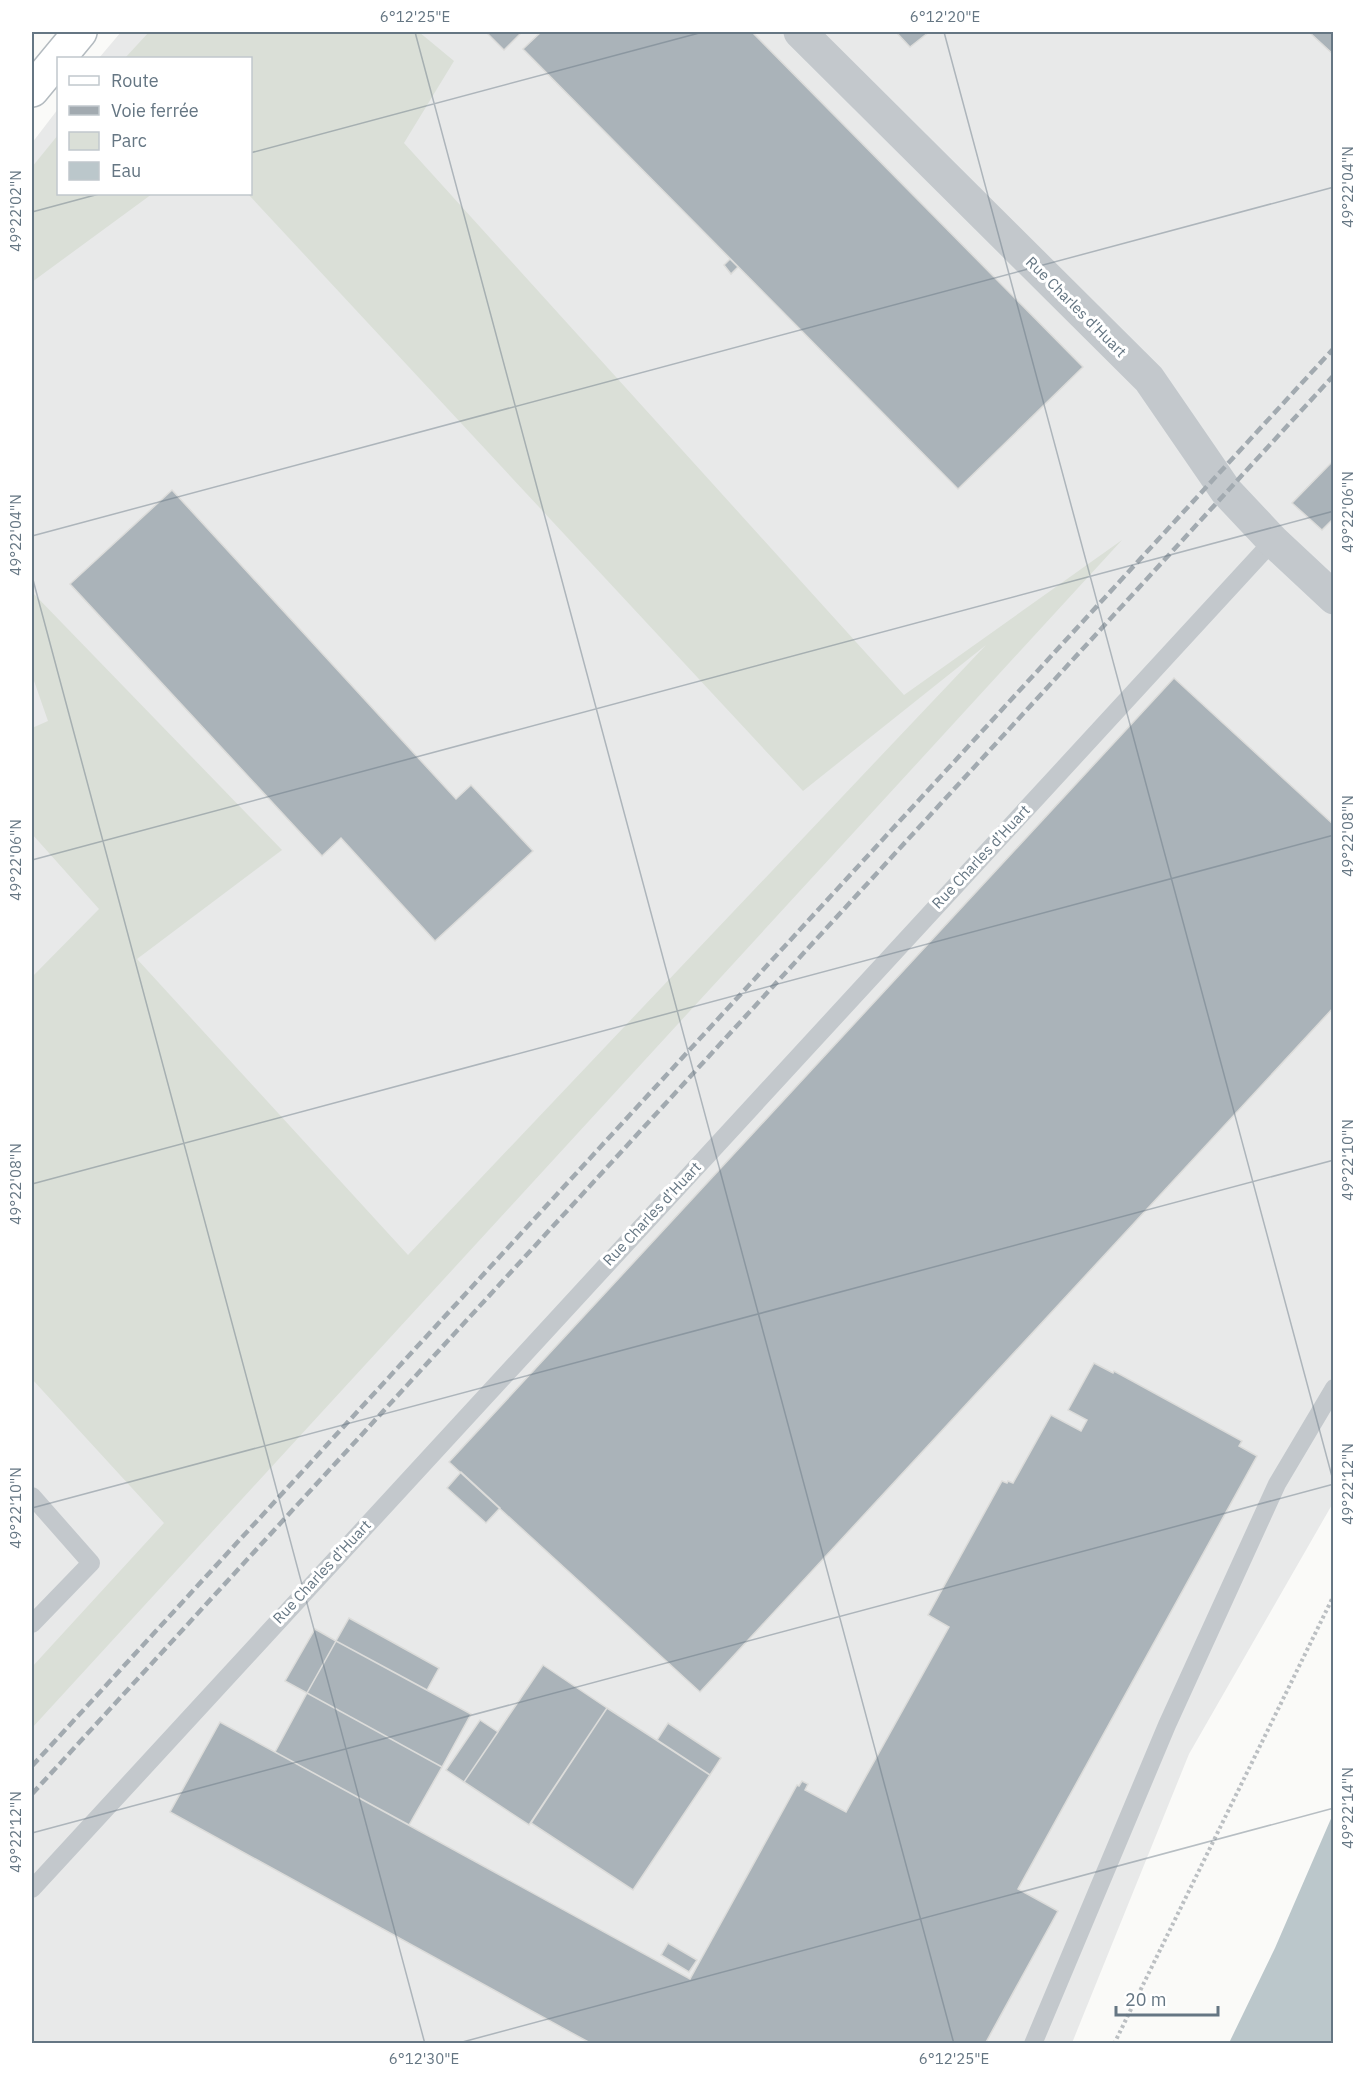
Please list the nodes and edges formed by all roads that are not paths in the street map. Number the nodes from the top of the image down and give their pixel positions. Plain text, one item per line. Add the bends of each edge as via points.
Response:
1 (80, 32) edge
2 (800, 32) edge
3 (59, 57) edge
4 (57, 60) edge
5 (32, 90) edge
6 (1273, 541) junction
7 (1334, 598) edge
8 (1334, 1388) edge
9 (32, 1496) edge
10 (32, 1624) edge
11 (32, 1889) edge
12 (1033, 2043) edge

1 - 3 main road
2 - 6 street, Rue Charles d'Huart via 1149,379 1215,477
4 - 5 main road
6 - 7 street, Rue Charles d'Huart
6 - 11 lane, Rue Charles d’Huart
8 - 12 lane via 1277,1484 1172,1714
9 - 10 lane via 91,1563

